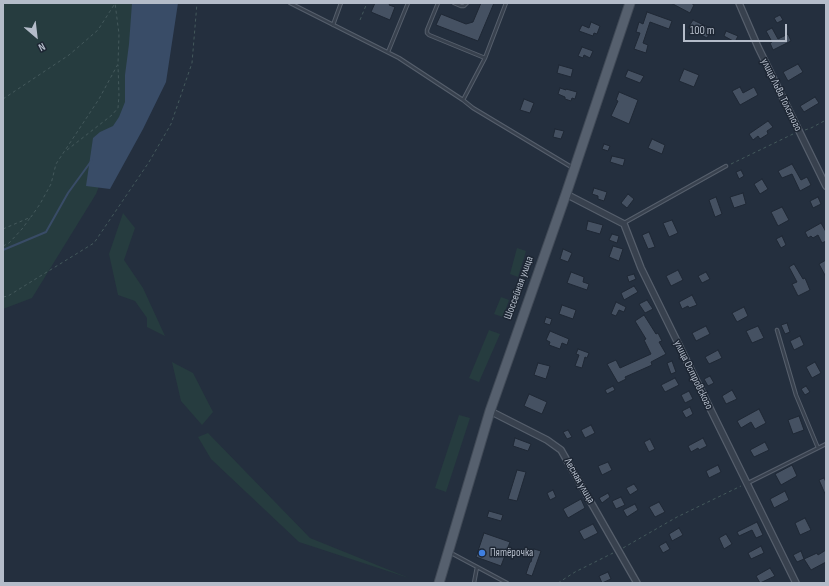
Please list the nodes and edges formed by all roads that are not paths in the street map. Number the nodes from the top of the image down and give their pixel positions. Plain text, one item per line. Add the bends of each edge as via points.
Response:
1 (290, 3) edge
2 (342, 3) edge
3 (408, 3) edge
4 (438, 3) edge
5 (454, 3) edge
6 (467, 3) edge
7 (506, 3) edge
8 (630, 3) edge
9 (739, 3) edge
10 (333, 24) junction
11 (388, 52) junction
12 (485, 58) junction
13 (464, 100) junction
14 (726, 166) road end
15 (574, 169) junction
16 (826, 186) edge
17 (566, 194) junction
18 (624, 224) junction
19 (777, 330) dead end
20 (490, 410) junction
21 (826, 444) edge
22 (818, 448) junction
23 (746, 484) junction
24 (448, 551) junction
25 (477, 567) junction
26 (439, 583) edge
27 (474, 583) edge
28 (507, 583) edge
29 (637, 583) edge
30 (796, 583) edge

1 - 10 lane
2 - 10 lane
3 - 11 lane
4 - 12 lane via 427,33
5 - 6 lane via 464,6
7 - 12 lane
8 - 15 main road, Шоссейная улица
9 - 16 street, улица Льва Толстого
10 - 11 lane
11 - 13 lane
12 - 13 lane
13 - 15 lane
14 - 18 lane
15 - 17 main road, Шоссейная улица
17 - 18 street
17 - 20 main road, Шоссейная улица
18 - 23 street, улица Островского via 641,268
19 - 22 lane via 796,395
20 - 24 main road, Шоссейная улица
20 - 29 street, Лесная улица via 561,450
21 - 22 lane
22 - 23 lane
23 - 30 street, улица Островского
24 - 25 lane
24 - 26 main road, Шоссейная улица
25 - 27 lane
25 - 28 lane

